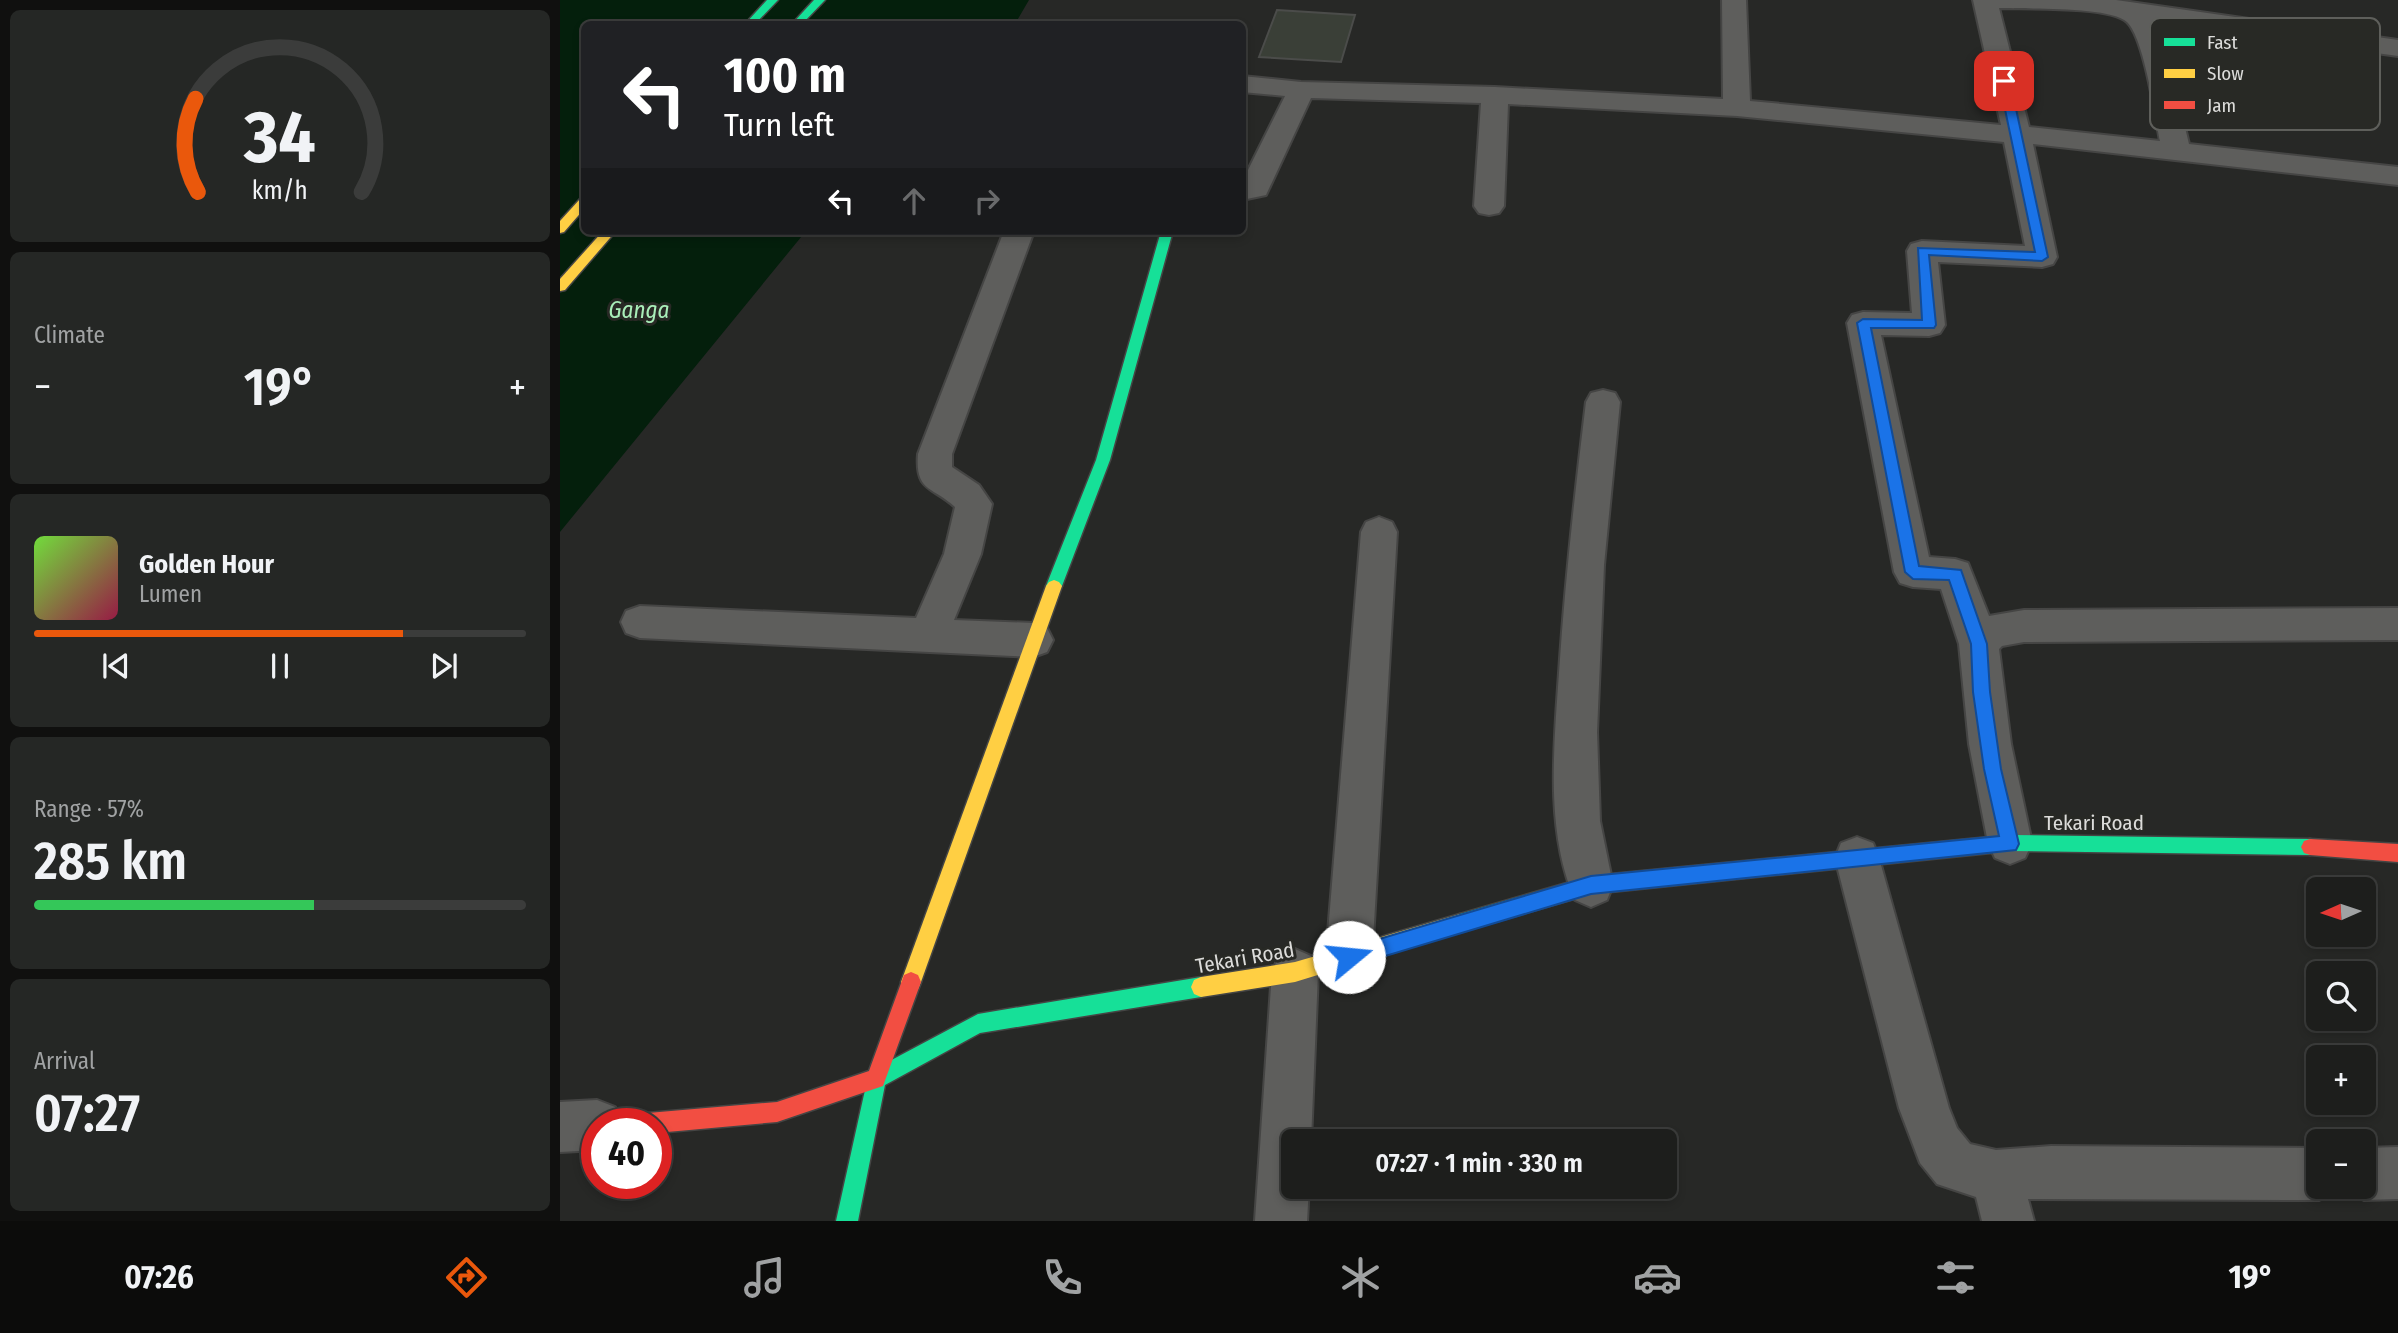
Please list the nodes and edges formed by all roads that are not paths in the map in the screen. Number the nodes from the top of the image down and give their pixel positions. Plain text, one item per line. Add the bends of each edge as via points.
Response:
1 (773, 0) edge
2 (820, 0) edge
3 (1734, 0) edge
4 (1985, 0) edge
5 (2126, 10) junction
6 (2183, 18) edge
7 (753, 21) edge
8 (800, 21) edge
9 (2380, 45) edge
10 (2150, 48) edge
11 (2398, 48) edge
12 (1246, 84) edge
13 (1301, 90) junction
14 (1495, 95) junction
15 (1737, 108) junction
16 (2171, 130) edge
17 (2017, 135) junction
18 (2176, 152) junction
19 (2398, 176) edge
20 (1246, 190) edge
21 (581, 205) edge
22 (1489, 206) dead end
23 (560, 229) edge
24 (606, 235) edge
25 (1018, 235) edge
26 (1166, 235) edge
27 (560, 286) edge
28 (1603, 402) dead end
29 (1379, 532) dead end
30 (640, 622) dead end
31 (2398, 624) edge
32 (929, 635) junction
33 (1033, 640) junction
34 (1979, 644) junction
35 (2010, 844) junction
36 (2398, 853) edge
37 (1857, 858) junction
38 (1591, 885) junction
39 (1349, 957) junction
40 (1296, 972) junction
41 (876, 1079) junction
42 (672, 1121) edge
43 (581, 1126) edge
44 (560, 1127) edge
45 (2398, 1173) edge
46 (2306, 1174) edge
47 (2376, 1174) edge
48 (2002, 1198) edge
49 (847, 1221) edge
50 (1280, 1221) edge

1 - 7 main road
2 - 8 main road
3 - 15 street
4 - 5 street
4 - 17 street
5 - 6 street
5 - 10 street via 2143,26
9 - 11 street
12 - 13 street
13 - 14 street
13 - 20 street via 1256,189
14 - 15 street
14 - 22 street
15 - 17 street
16 - 18 street
17 - 18 street
17 - 34 street via 2042,257 1922,251 1929,325 1863,323 1913,572 1955,574
18 - 19 street
21 - 23 main road
24 - 27 main road
25 - 32 street via 935,454 934,473 974,504 964,545
26 - 33 main road via 1103,460
28 - 38 street via 1585,565 1576,732 1578,821
29 - 39 street
30 - 32 street
31 - 34 street via 2024,626 1991,631
32 - 33 street
33 - 41 main road
34 - 35 street via 1981,692
35 - 36 main road, Tekari Road via 2272,845
35 - 37 main road, Tekari Road
37 - 38 main road, Tekari Road
37 - 48 street via 1938,1145 1955,1166
38 - 39 main road, Tekari Road
39 - 40 main road, Tekari Road
40 - 41 main road, Tekari Road via 978,1024
40 - 50 street
41 - 42 main road, Tekari Road via 777,1112
41 - 49 main road
43 - 44 street
45 - 47 street
46 - 48 street via 2052,1172

